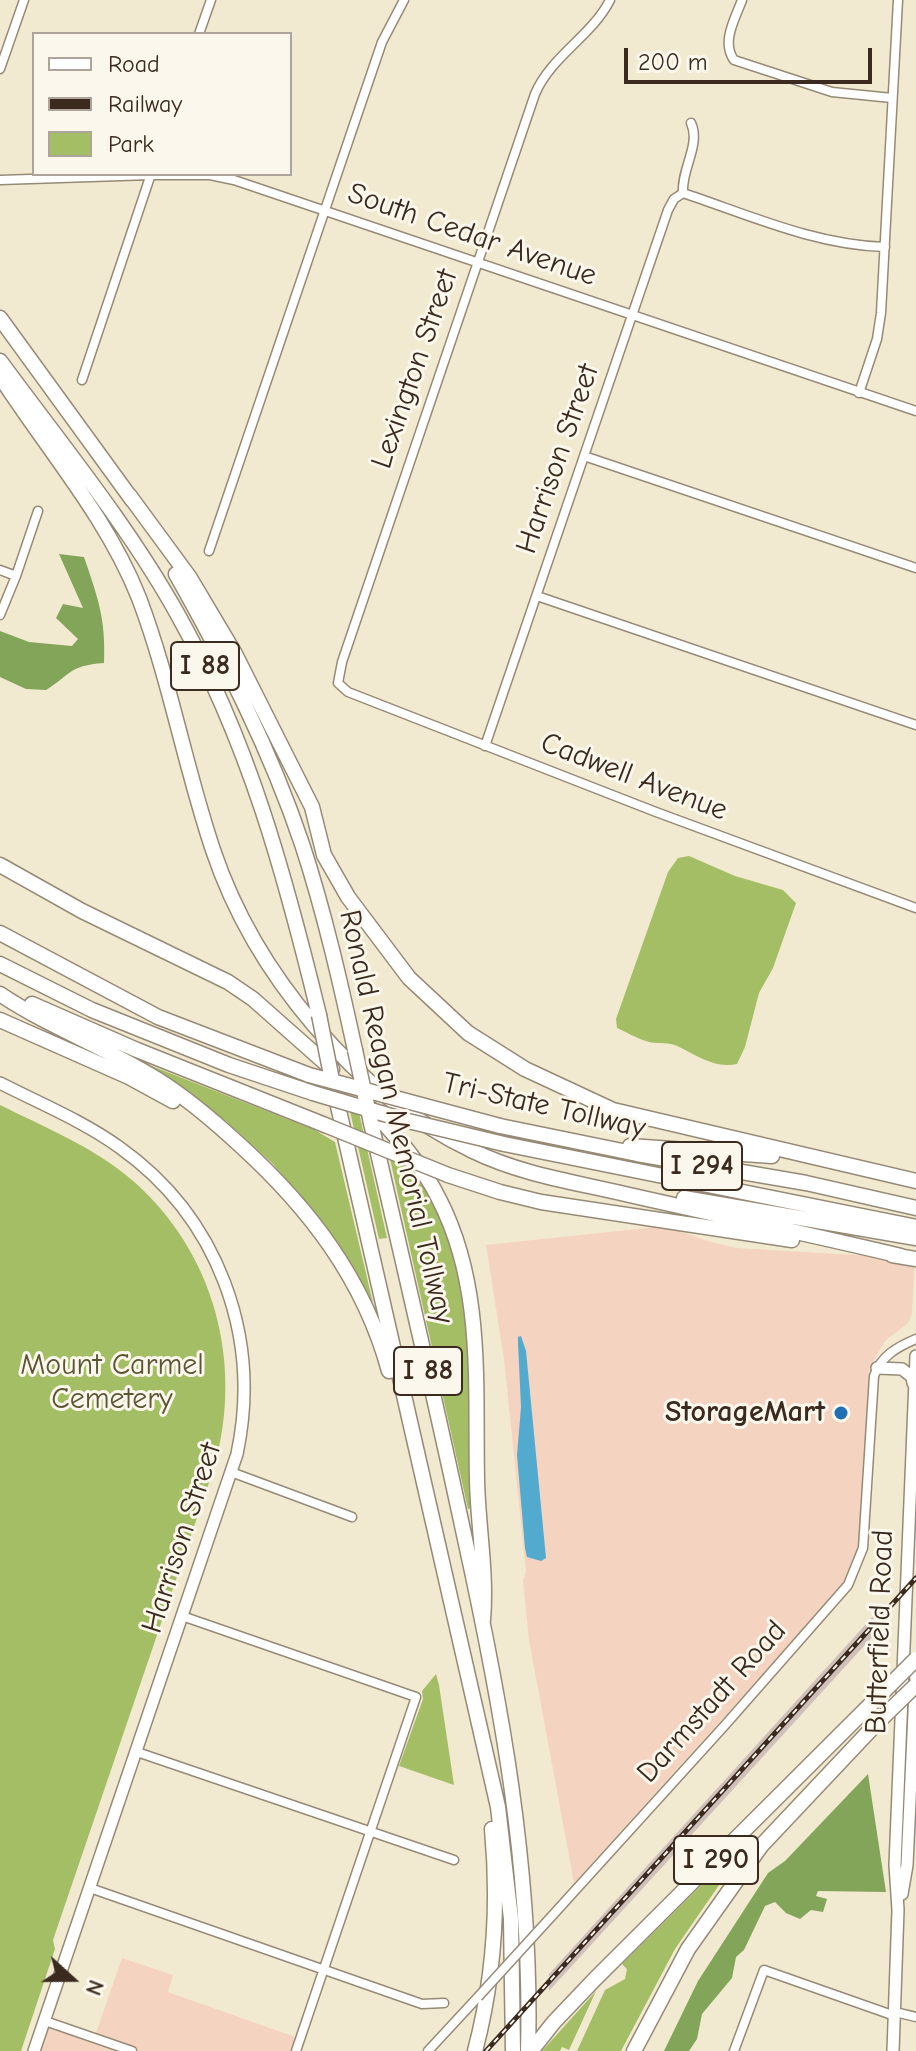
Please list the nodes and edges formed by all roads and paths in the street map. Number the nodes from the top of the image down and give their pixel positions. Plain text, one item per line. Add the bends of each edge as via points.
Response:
1 (24, 0) edge
2 (211, 0) edge
3 (404, 0) edge
4 (610, 0) edge
5 (742, 0) edge
6 (898, 0) edge
7 (200, 32) edge
8 (0, 69) edge
9 (892, 98) junction
10 (691, 123) dead end
11 (101, 176) edge
12 (150, 176) edge
13 (197, 176) edge
14 (0, 180) edge
15 (683, 193) junction
16 (325, 210) junction
17 (885, 247) junction
18 (476, 263) junction
19 (633, 314) junction
20 (0, 318) edge
21 (0, 361) edge
22 (0, 376) edge
23 (82, 380) dead end
24 (859, 393) junction
25 (916, 411) edge
26 (584, 456) junction
27 (129, 495) junction
28 (38, 511) dead end
29 (209, 551) dead end
30 (916, 568) edge
31 (0, 570) edge
32 (16, 576) junction
33 (537, 596) junction
34 (0, 615) edge
35 (338, 683) joint
36 (916, 725) edge
37 (485, 746) junction
38 (0, 865) edge
39 (916, 908) edge
40 (0, 933) edge
41 (0, 964) edge
42 (0, 987) edge
43 (0, 994) edge
44 (0, 1020) edge
45 (0, 1083) edge
46 (236, 1142) junction
47 (583, 1144) junction
48 (817, 1159) junction
49 (910, 1180) edge
50 (581, 1184) junction
51 (909, 1207) edge
52 (909, 1231) edge
53 (909, 1258) edge
54 (916, 1339) edge
55 (916, 1356) edge
56 (877, 1368) junction
57 (914, 1390) junction
58 (420, 1466) junction
59 (231, 1472) junction
60 (352, 1517) dead end
61 (182, 1616) junction
62 (483, 1620) junction
63 (916, 1659) edge
64 (916, 1670) edge
65 (916, 1685) edge
66 (899, 1737) junction
67 (915, 1738) edge
68 (137, 1752) junction
69 (488, 1757) junction
70 (371, 1833) junction
71 (454, 1860) dead end
72 (90, 1888) junction
73 (898, 1910) junction
74 (324, 1970) junction
75 (444, 2003) dead end
76 (895, 2014) junction
77 (916, 2017) edge
78 (45, 2021) junction
79 (34, 2051) edge
80 (132, 2051) edge
81 (296, 2051) edge
82 (428, 2051) edge
83 (475, 2051) edge
84 (513, 2051) edge
85 (530, 2051) edge
86 (634, 2051) edge
87 (734, 2051) edge
88 (893, 2051) edge

1 - 8 street
2 - 7 street
3 - 16 street via 382,42
4 - 18 street, Lexington Street via 538,88
5 - 9 street via 727,42 734,60 832,92
6 - 9 street
9 - 17 street
10 - 15 street via 694,144
11 - 14 street, South Cedar Avenue
12 - 23 street
13 - 16 street, South Cedar Avenue via 220,177
15 - 17 street via 818,238
15 - 19 street, Harrison Street via 668,210
16 - 18 street, South Cedar Avenue
16 - 29 street
17 - 24 street via 880,326
18 - 19 street, South Cedar Avenue
18 - 35 street, Lexington Street
19 - 24 street, South Cedar Avenue
19 - 26 street, Harrison Street
20 - 27 highway, Ronald Reagan Memorial Tollway / I 88
21 - 58 highway, Ronald Reagan Memorial Tollway / I 88, bridge via 178,613 242,748 275,844 319,1015
22 - 50 highway via 123,563 150,631 223,879 284,987 366,1077 438,1132 493,1160
24 - 25 street, South Cedar Avenue
26 - 30 street
26 - 33 street, Harrison Street
27 - 48 highway via 190,578 234,652 312,807 324,855 348,897 409,978 468,1033 525,1069 613,1110
27 - 62 highway, Ronald Reagan Memorial Tollway / I 88, bridge via 221,654 272,765 314,883
28 - 32 street
31 - 32 street
32 - 34 street
33 - 36 street
33 - 37 street, Harrison Street
35 - 37 street, Cadwell Avenue via 348,692
37 - 39 street, Cadwell Avenue
38 - 62 highway via 253,999 317,1053 401,1142 428,1179 461,1252 473,1316
40 - 47 highway, Tri-State Tollway / I 294, bridge via 158,1017 309,1075
41 - 52 highway, Tri-State Tollway / I 294, bridge via 92,1010 229,1065 408,1121
42 - 53 highway, bridge via 137,1050 500,1192
43 - 46 highway via 154,1078
44 - 46 highway via 147,1086
45 - 59 main road, Harrison Street via 117,1145 164,1184 200,1230 228,1287 244,1362 243,1423
46 - 58 highway via 299,1202 350,1275 383,1350
47 - 48 highway
47 - 51 highway, Tri-State Tollway / I 294 via 806,1183
48 - 49 highway
50 - 52 highway
50 - 53 highway
54 - 56 street via 890,1353
55 - 57 main road, Butterfield Road
56 - 57 main road via 902,1369 912,1377
56 - 82 street, Darmstadt Road, bridge via 863,1548 848,1585
57 - 66 main road, Butterfield Road
58 - 69 highway, Ronald Reagan Memorial Tollway / I 88
59 - 60 street
59 - 61 main road, Harrison Street
61 - 68 main road, Harrison Street
61 - 70 street via 416,1697
62 - 85 highway, Ronald Reagan Memorial Tollway / I 88 via 512,1778
63 - 85 highway, I 290, bridge
64 - 67 main road, Butterfield Road
65 - 86 highway, I 290, bridge via 789,1813 738,1877 688,1949
66 - 67 street
66 - 73 main road, Butterfield Road
67 - 73 main road, Butterfield Road via 907,1865
68 - 70 street
68 - 72 main road, Harrison Street
69 - 83 highway via 495,1914
69 - 84 highway, Ronald Reagan Memorial Tollway / I 88 via 508,1887
70 - 71 street
70 - 74 street
72 - 74 street
72 - 78 main road, Harrison Street
73 - 76 main road, Butterfield Road
74 - 75 street via 422,2004
74 - 81 street
76 - 77 street
76 - 87 street via 764,1970
76 - 88 main road, Butterfield Road
78 - 79 main road, Harrison Street
78 - 80 street

